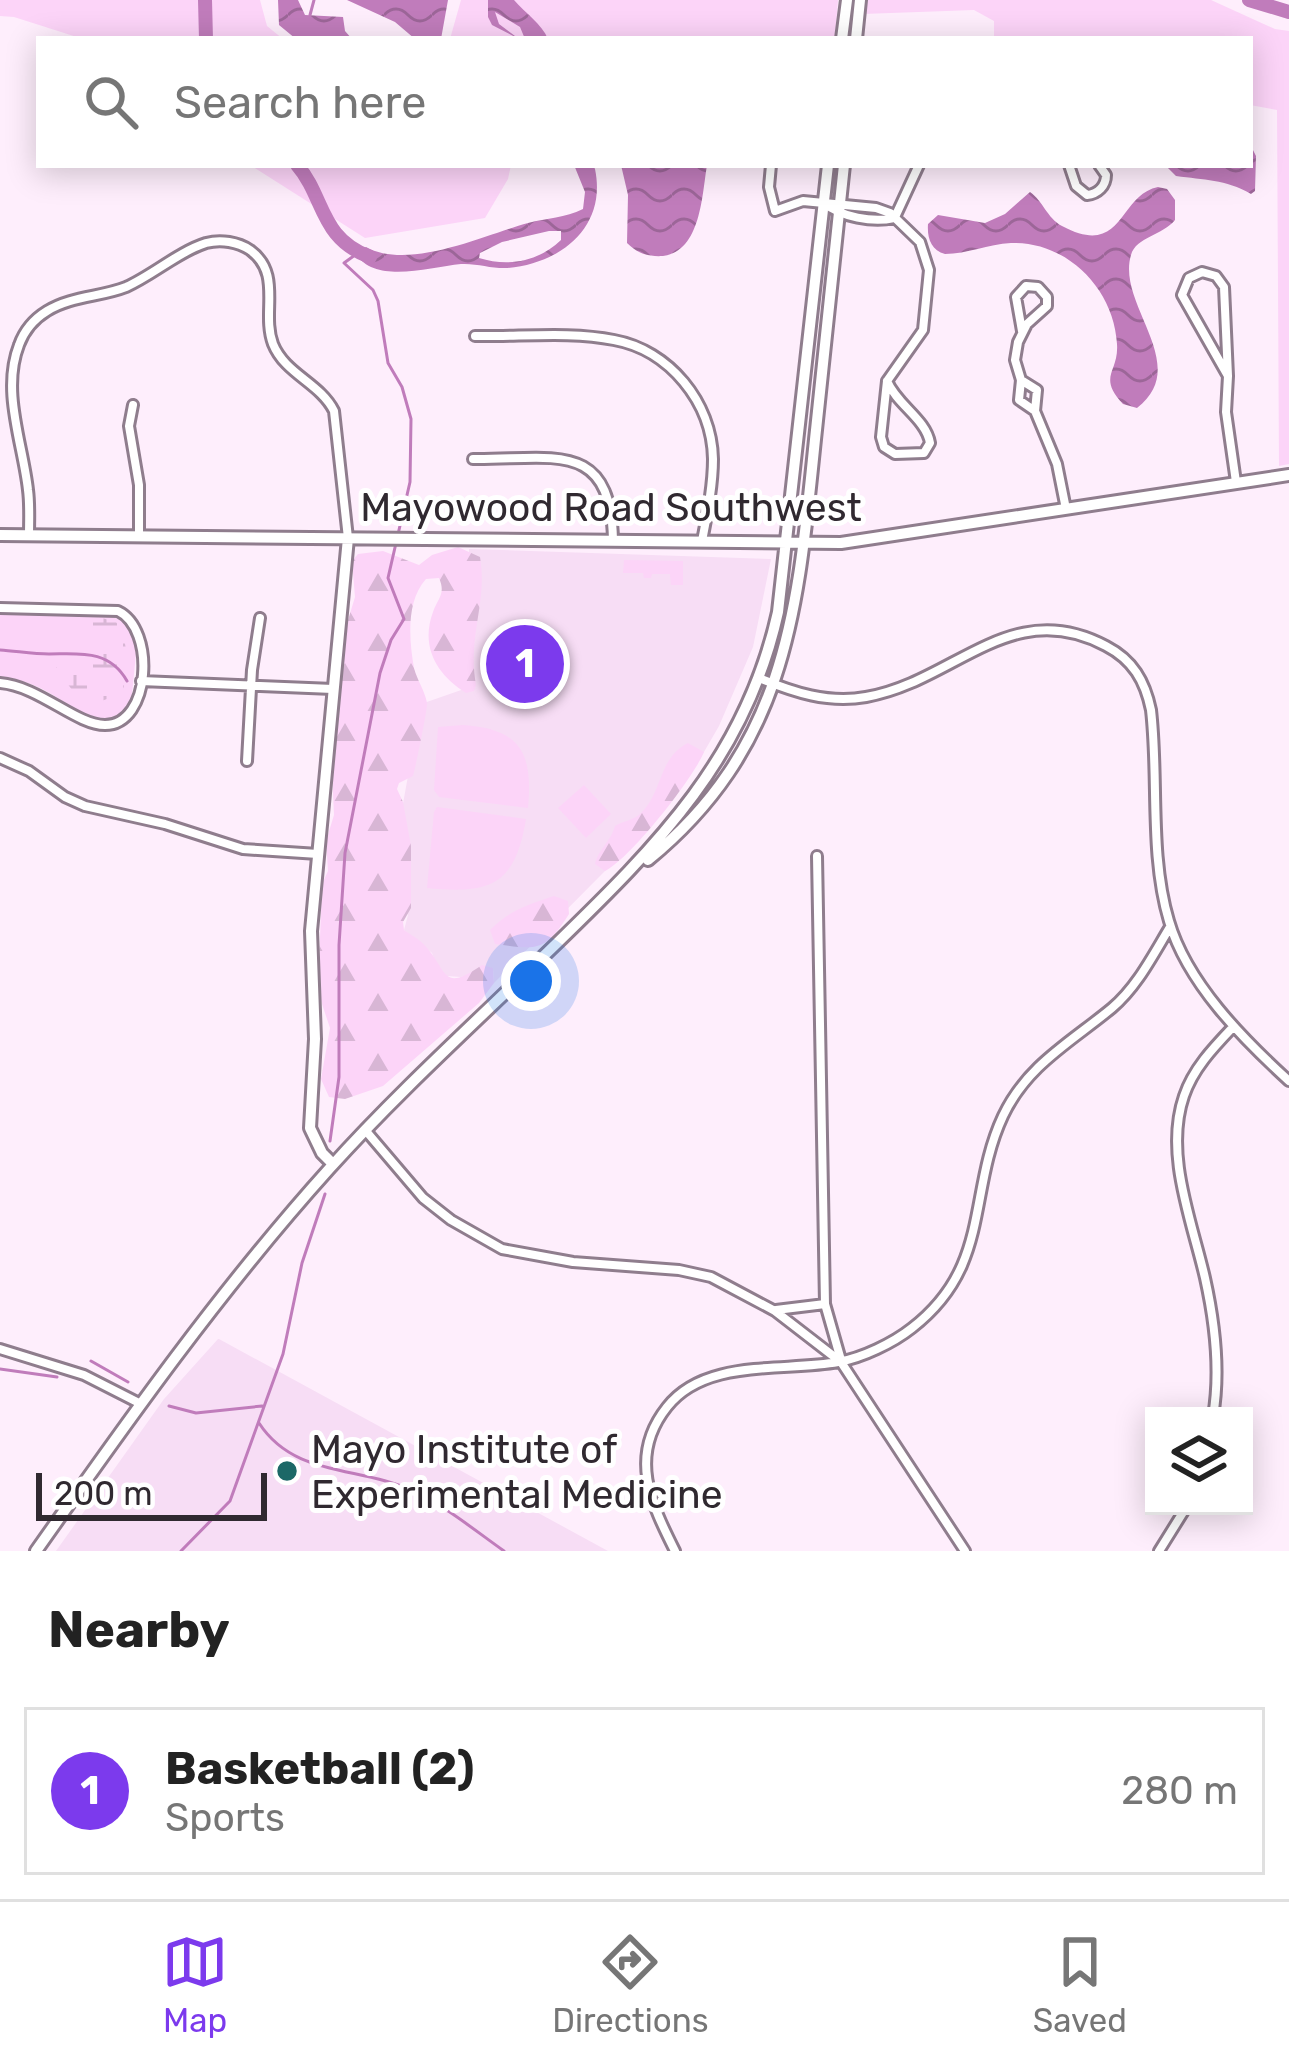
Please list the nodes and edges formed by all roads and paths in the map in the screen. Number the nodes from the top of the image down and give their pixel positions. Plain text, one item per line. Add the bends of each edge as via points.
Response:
1 (847, 0) edge
2 (860, 0) edge
3 (842, 36) edge
4 (856, 36) edge
5 (771, 168) edge
6 (828, 168) edge
7 (844, 168) edge
8 (917, 168) edge
9 (1070, 168) edge
10 (1101, 168) edge
11 (824, 202) junction
12 (840, 207) junction
13 (894, 218) junction
14 (1022, 331) junction
15 (475, 336) dead end
16 (1228, 376) junction
17 (1022, 380) junction
18 (887, 381) junction
19 (133, 405) dead end
20 (1035, 411) junction
21 (473, 460) dead end
22 (1289, 475) edge
23 (1236, 482) junction
24 (1066, 509) junction
25 (0, 535) edge
26 (28, 536) junction
27 (139, 537) junction
28 (348, 538) junction
29 (613, 542) junction
30 (702, 543) junction
31 (788, 544) junction
32 (804, 544) junction
33 (0, 608) edge
34 (260, 618) dead end
35 (759, 678) junction
36 (141, 681) junction
37 (0, 682) edge
38 (774, 684) junction
39 (250, 686) junction
40 (333, 689) junction
41 (0, 758) edge
42 (247, 761) dead end
43 (318, 854) junction
44 (817, 856) dead end
45 (617, 885) junction
46 (1170, 927) junction
47 (1232, 1028) junction
48 (1289, 1081) edge
49 (366, 1131) junction
50 (333, 1164) junction
51 (825, 1304) junction
52 (775, 1311) junction
53 (0, 1349) edge
54 (841, 1362) junction
55 (141, 1404) junction
56 (1213, 1407) edge
57 (1181, 1515) edge
58 (36, 1551) edge
59 (675, 1551) edge
60 (965, 1551) edge
61 (1159, 1551) edge

1 - 3 main road
2 - 4 main road
5 - 11 street via 775,212
6 - 11 main road
7 - 12 main road
8 - 13 street
9 - 10 street via 1080,192 1091,195 1106,178
11 - 12 street
11 - 31 main road
12 - 13 street
12 - 32 main road
13 - 18 street via 920,242 928,277 921,336
14 - 14 street via 1047,306 1038,287 1017,293
14 - 17 street via 1015,360
15 - 30 street via 614,340 679,375 712,445
16 - 16 street via 1224,287 1198,272 1182,295
16 - 23 street
17 - 20 street via 1037,390
17 - 20 street via 1019,400
18 - 18 street via 928,433 924,453 884,447
19 - 27 street
20 - 24 street
21 - 29 street via 585,466 610,497
22 - 23 main road, Mayowood Road Southwest
23 - 24 main road, Mayowood Road Southwest
24 - 32 main road, Mayowood Road Southwest
25 - 26 main road, Mayowood Road Southwest
26 - 27 main road, Mayowood Road Southwest
26 - 28 street via 14,376 28,328 58,305 123,288 220,241 260,260 270,282 274,347 334,412
27 - 28 main road, Mayowood Road Southwest
28 - 29 main road, Mayowood Road Southwest
28 - 40 main road
29 - 30 main road, Mayowood Road Southwest
30 - 31 main road, Mayowood Road Southwest
31 - 32 main road, Mayowood Road Southwest
31 - 35 main road
32 - 38 main road
33 - 36 street via 123,613 142,637
34 - 39 street
35 - 38 street
35 - 45 main road via 694,797
36 - 37 street via 130,714 106,725
36 - 39 street
38 - 45 main road via 712,792
38 - 46 street via 834,698 880,694 1028,630 1080,633 1114,651 1139,675 1151,710 1158,859
39 - 40 street
39 - 42 street
40 - 43 main road
41 - 43 street via 100,810 243,849
43 - 50 main road via 310,1128
44 - 51 street
45 - 49 main road
46 - 47 street
46 - 54 street via 1127,993 1018,1089 997,1133 970,1250 947,1294 908,1332
47 - 48 street
47 - 56 street via 1192,1078 1179,1120 1181,1184 1216,1354
49 - 50 main road
49 - 52 street via 423,1198 502,1249 711,1277
50 - 55 main road via 229,1284
51 - 52 street
51 - 54 street
52 - 54 street
53 - 55 street via 84,1375
54 - 59 street via 709,1378 667,1407 646,1478
54 - 60 street
55 - 58 main road
57 - 61 street

